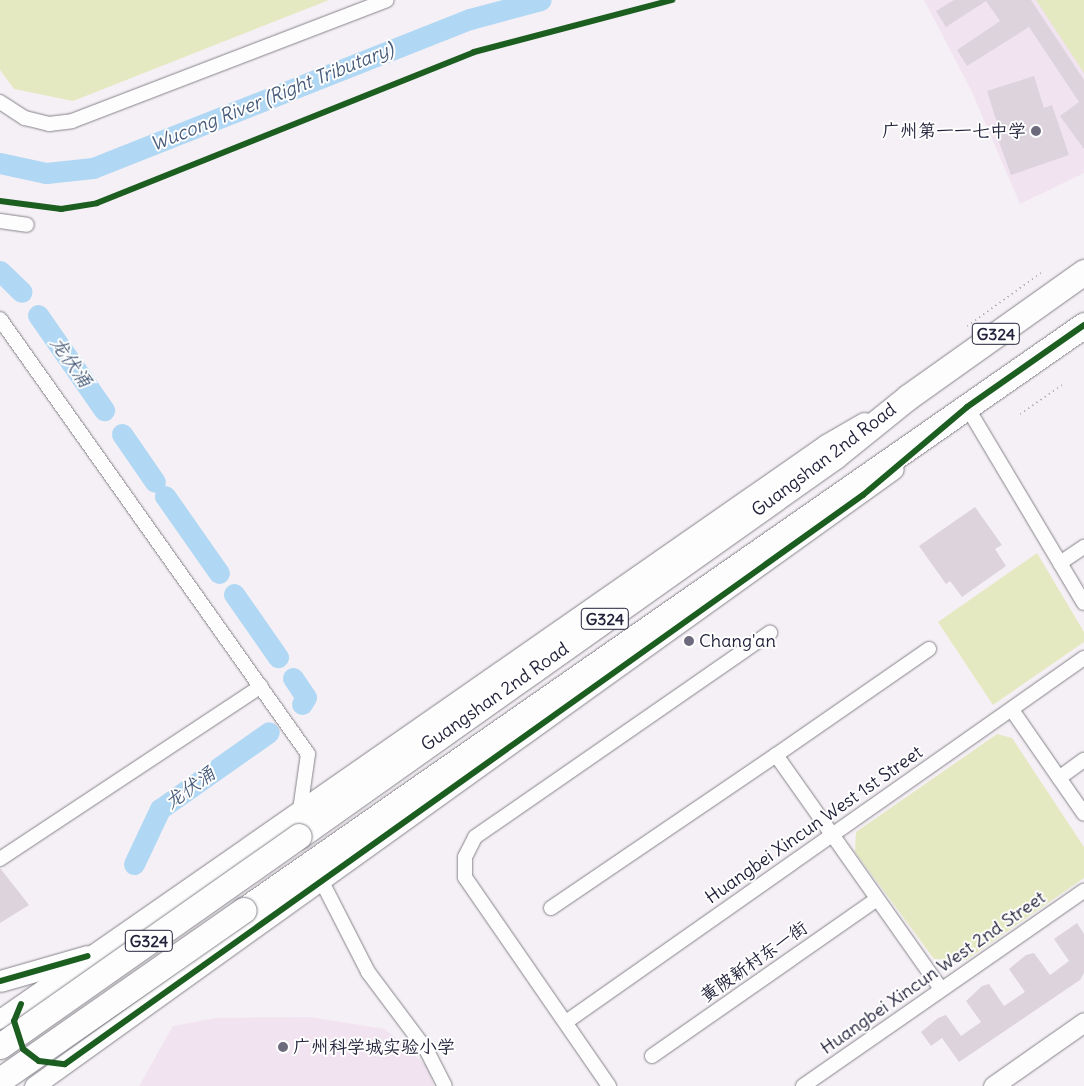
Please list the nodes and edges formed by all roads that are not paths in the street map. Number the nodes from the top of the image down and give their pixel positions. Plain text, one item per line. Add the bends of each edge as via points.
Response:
1 (387, 0) edge
2 (0, 102) edge
3 (0, 221) edge
4 (27, 225) dead end
5 (1084, 272) edge
6 (0, 319) edge
7 (1084, 325) edge
8 (908, 397) junction
9 (967, 407) junction
10 (1084, 547) edge
11 (1060, 563) junction
12 (1084, 603) edge
13 (770, 632) dead end
14 (929, 649) dead end
15 (1084, 658) edge
16 (261, 686) junction
17 (1012, 710) junction
18 (776, 755) junction
19 (1084, 760) edge
20 (1059, 778) junction
21 (300, 810) junction
22 (1084, 814) edge
23 (834, 834) junction
24 (0, 860) edge
25 (320, 878) junction
26 (1084, 891) edge
27 (877, 899) junction
28 (551, 908) dead end
29 (88, 956) junction
30 (0, 981) edge
31 (941, 989) junction
32 (21, 1004) junction
33 (0, 1018) edge
34 (566, 1022) junction
35 (1084, 1022) edge
36 (0, 1046) edge
37 (652, 1056) dead end
38 (65, 1064) junction
39 (0, 1080) edge
40 (34, 1086) edge
41 (445, 1086) edge
42 (609, 1086) edge
43 (803, 1086) edge
44 (993, 1086) edge

1 - 2 street via 72,121 49,124 25,118
3 - 4 street
5 - 8 highway, Guangshan 2nd Road / G324
6 - 16 street
7 - 9 highway, Guangshan 2nd Road / G324
8 - 21 street via 826,444
8 - 36 highway, Guangshan 2nd Road / G324, bridge via 835,456
9 - 11 street
9 - 25 street via 863,495
9 - 39 highway, Guangshan 2nd Road / G324, bridge
10 - 11 street
11 - 12 street
13 - 34 street via 475,837 464,857 465,877
14 - 18 street
15 - 17 street, Huangbei Xincun West 1st Street
16 - 21 street via 308,754
16 - 24 street
17 - 20 street
17 - 23 street, Huangbei Xincun West 1st Street
18 - 23 street
18 - 28 street
19 - 20 street
20 - 22 street
21 - 29 street
23 - 27 street
23 - 34 street, Huangbei Xincun West 1st Street
25 - 38 street
25 - 41 street via 368,972 426,1051
26 - 31 street, Huangbei Xincun West 2nd Street
27 - 31 street
27 - 37 street, 黄陂新村东一街
29 - 30 main road
29 - 32 street
31 - 43 street, Huangbei Xincun West 2nd Street
32 - 33 street
32 - 38 street via 14,1029 23,1049 39,1061
34 - 42 street
35 - 44 street
38 - 40 street

